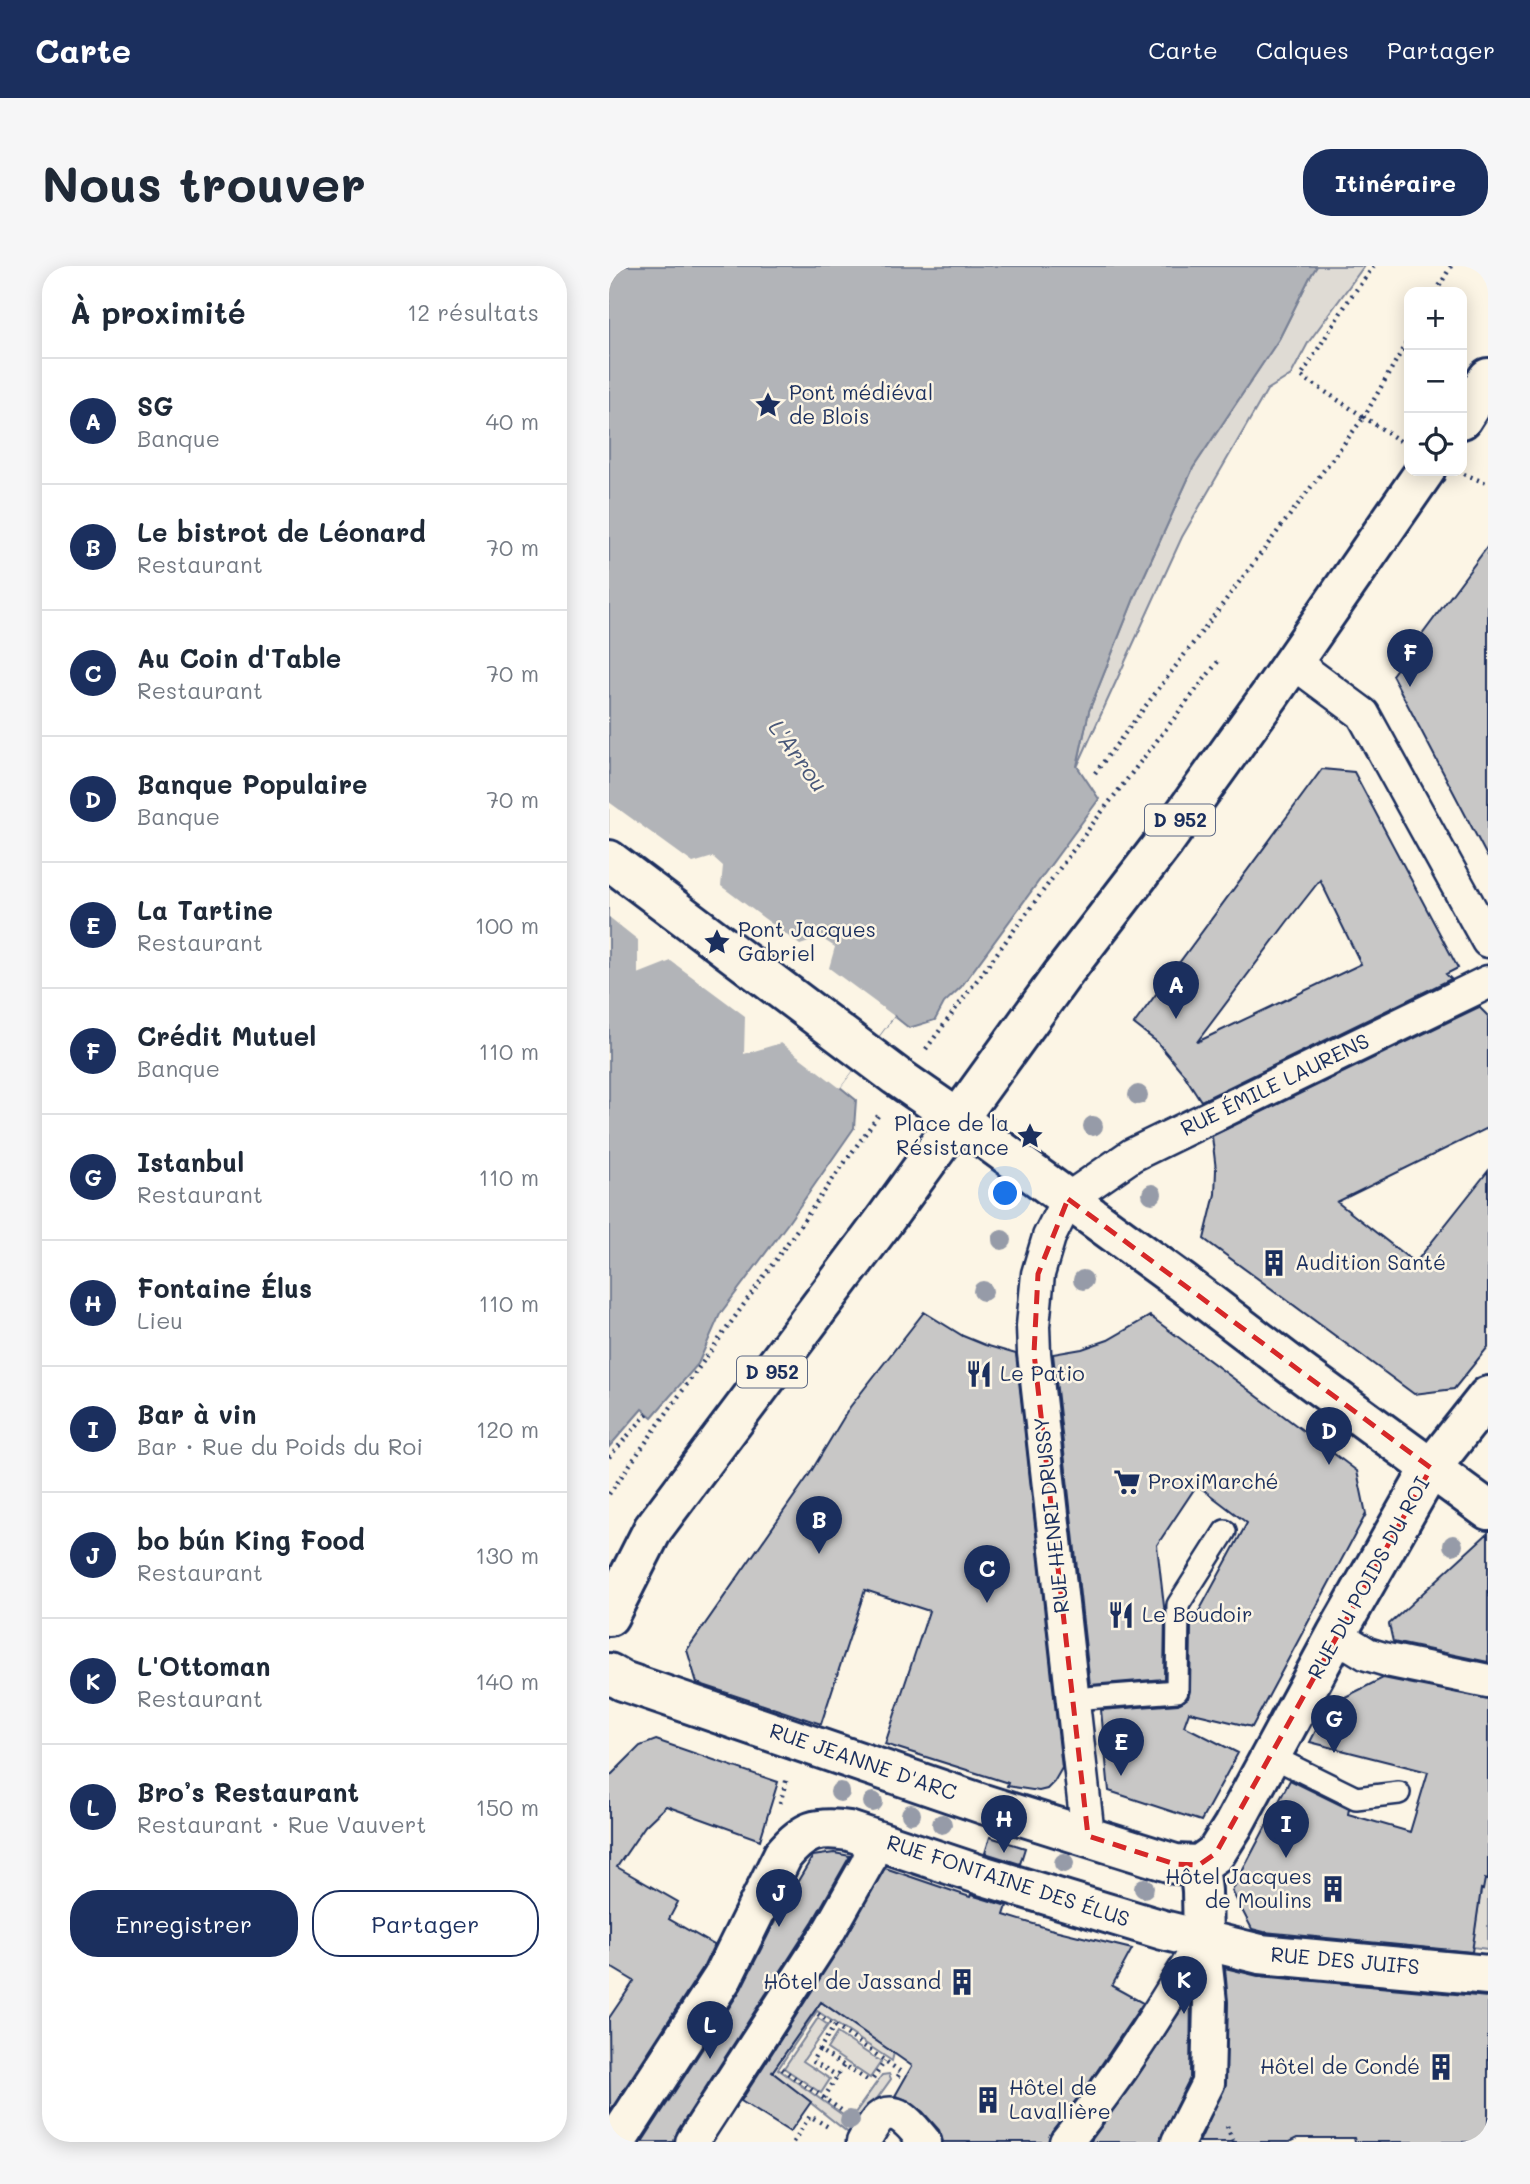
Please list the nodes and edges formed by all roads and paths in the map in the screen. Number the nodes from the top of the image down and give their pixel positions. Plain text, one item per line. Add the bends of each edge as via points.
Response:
1 (1374, 266) edge
2 (1451, 266) edge
3 (1439, 287) edge
4 (1404, 347) edge
5 (1488, 378) edge
6 (1466, 413) edge
7 (1364, 416) junction
8 (1387, 433) dead end
9 (1467, 475) edge
10 (1422, 476) edge
11 (1486, 483) dead end
12 (1220, 659) dead end
13 (1293, 662) junction
14 (1095, 773) dead end
15 (609, 860) edge
16 (1488, 941) edge
17 (1488, 982) edge
18 (901, 1079) junction
19 (958, 1119) junction
20 (1068, 1199) junction
21 (1488, 1396) edge
22 (648, 1413) dead end
23 (609, 1457) edge
24 (1431, 1468) junction
25 (609, 1494) edge
26 (1488, 1510) edge
27 (1225, 1531) dead end
28 (609, 1616) edge
29 (1336, 1635) junction
30 (609, 1673) edge
31 (1488, 1681) edge
32 (1073, 1699) junction
33 (1271, 1756) junction
34 (784, 1789) dead end
35 (1399, 1793) dead end
36 (778, 1809) dead end
37 (1088, 1836) junction
38 (875, 1839) junction
39 (1199, 1865) junction
40 (1203, 1940) junction
41 (1488, 1975) edge
42 (811, 2024) dead end
43 (835, 2025) junction
44 (820, 2050) junction
45 (789, 2058) dead end
46 (885, 2062) junction
47 (844, 2065) junction
48 (901, 2072) dead end
49 (838, 2076) junction
50 (871, 2082) junction
51 (863, 2093) dead end
52 (824, 2098) junction
53 (833, 2130) dead end
54 (859, 2131) edge
55 (616, 2142) edge
56 (692, 2142) edge
57 (793, 2142) edge
58 (925, 2142) edge
59 (1066, 2142) edge
60 (1178, 2142) edge

1 - 7 path via 1301,376
2 - 3 path
4 - 7 path
5 - 6 street
7 - 8 path
7 - 14 path
9 - 11 path
10 - 13 street, D 952
12 - 18 path
13 - 16 street via 1363,714
13 - 19 street, D 952
15 - 18 street
17 - 20 street, RUE ÉMILE LAURENS via 1132,1155
18 - 19 street
18 - 25 path
19 - 20 street
19 - 28 street, D 952 via 653,1530
20 - 24 street
20 - 32 street, RUE HENRI DRUSSY via 1049,1237 1038,1274 1033,1326
21 - 24 street, RUE DU POIDS DU ROI
22 - 23 path
24 - 26 street
24 - 29 street, RUE DU POIDS DU ROI
27 - 32 lane via 1178,1605 1177,1691
29 - 31 street via 1367,1654
29 - 33 street, RUE DU POIDS DU ROI
30 - 37 street, RUE JEANNE D'ARC via 983,1804
32 - 37 street, RUE HENRI DRUSSY
33 - 35 lane via 1356,1798
33 - 39 street, RUE DU POIDS DU ROI via 1216,1853
34 - 36 path
37 - 39 street, RUE JEANNE D'ARC via 1175,1864
38 - 40 street, RUE FONTAINE DES ÉLUS
38 - 55 street, RUE FONTAINE DES ÉLUS via 849,1830 812,1830 783,1854 723,1977
38 - 56 street via 868,1862 828,1931
39 - 40 street
40 - 41 street, RUE DES JUIFS via 1260,1954
40 - 59 street via 1114,2080
40 - 60 street via 1210,2002 1208,2083
42 - 43 path via 818,2013
43 - 44 path
43 - 46 path
44 - 47 path
44 - 49 path via 812,2061
45 - 52 path via 781,2069
46 - 48 path
46 - 50 path
47 - 49 path
47 - 50 path
49 - 52 path
50 - 51 path
52 - 54 path
53 - 57 path via 810,2116
54 - 58 street via 893,2113

